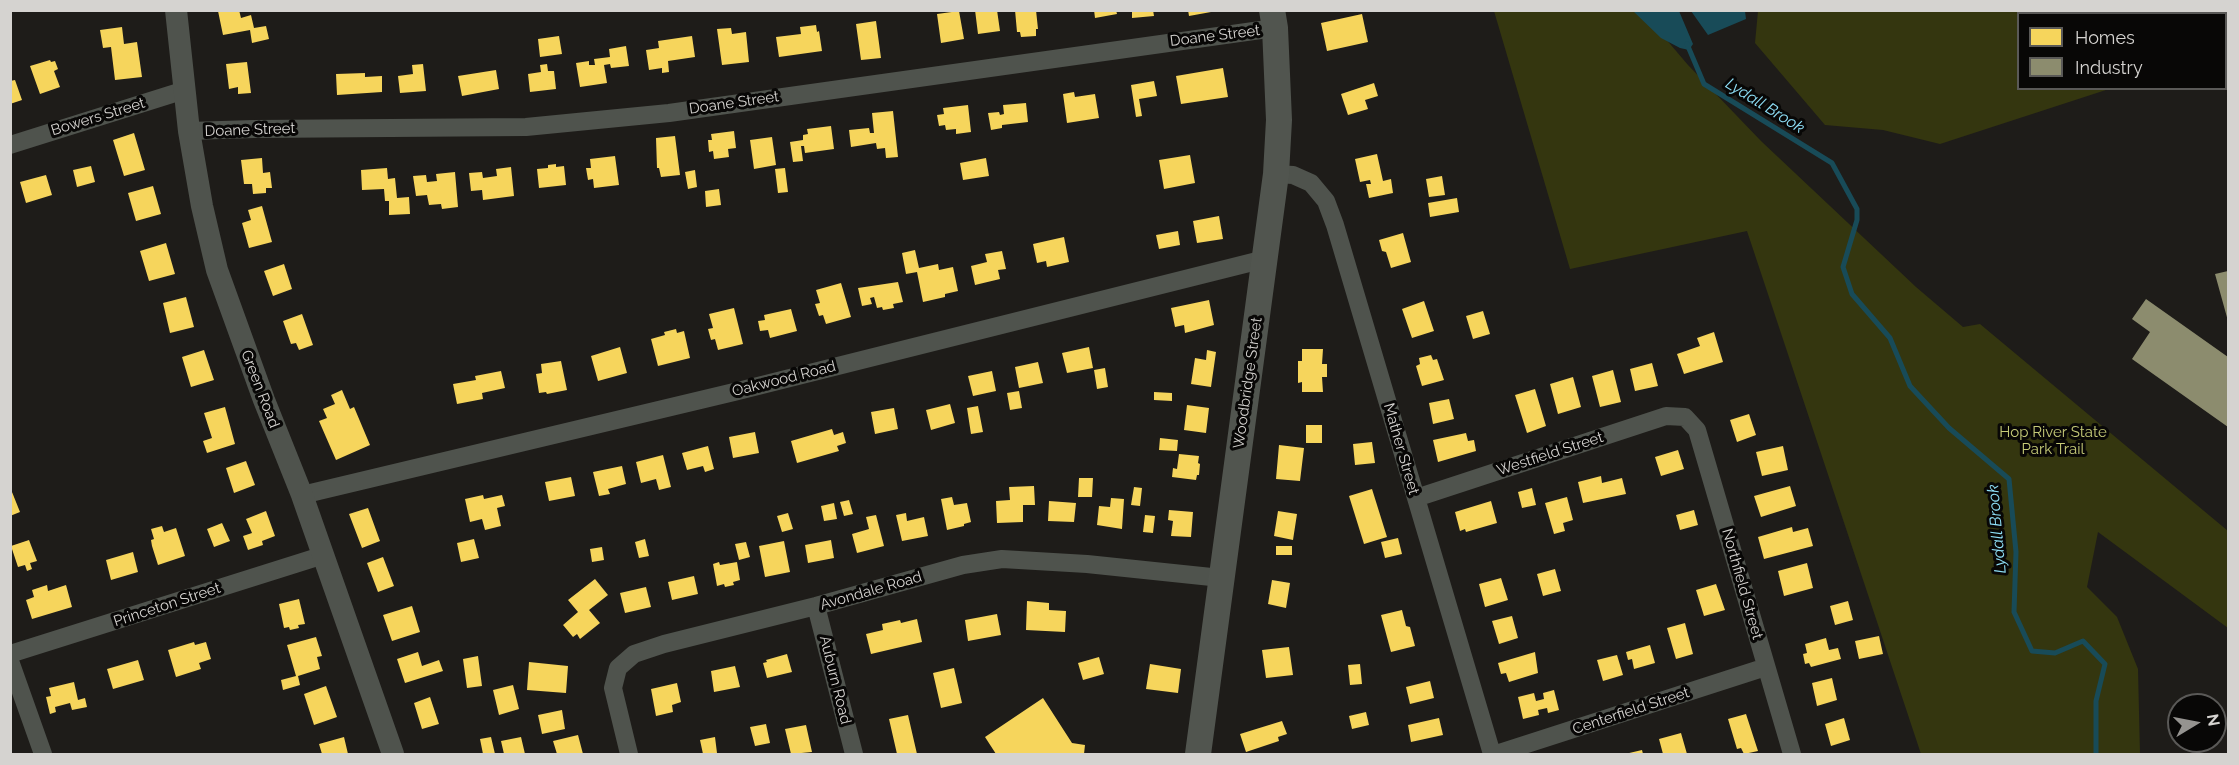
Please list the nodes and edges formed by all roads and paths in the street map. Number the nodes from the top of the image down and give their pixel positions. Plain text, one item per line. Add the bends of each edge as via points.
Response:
1 (176, 10) edge
2 (1274, 19) edge
3 (185, 90) junction
4 (189, 131) junction
5 (10, 145) edge
6 (1276, 174) junction
7 (1265, 259) junction
8 (1685, 417) joint
9 (302, 495) junction
10 (1416, 498) junction
11 (324, 555) junction
12 (1221, 578) junction
13 (816, 606) junction
14 (10, 654) edge
15 (10, 661) edge
16 (1766, 667) junction
17 (43, 754) edge
18 (393, 754) edge
19 (629, 754) edge
20 (854, 754) edge
21 (1198, 754) edge
22 (1494, 754) edge
23 (1792, 754) edge

1 - 3 street, Green Road
2 - 4 street, Doane Street via 669,113 538,126
2 - 6 main road, Woodbridge Street via 1279,120
3 - 4 street, Green Road
3 - 5 street, Bowers Street
4 - 9 street, Green Road via 217,270
6 - 7 main road, Woodbridge Street
6 - 10 street, Mather Street via 1293,175 1311,183 1326,201
7 - 9 street, Oakwood Road
7 - 12 main road, Woodbridge Street
8 - 10 street, Westfield Street via 1666,416
8 - 16 street, Northfield Street via 1698,430
9 - 11 street, Green Road
10 - 22 street, Mather Street
11 - 14 street, Princeton Street
11 - 18 street, Green Road
12 - 13 street, Avondale Road via 1002,559 963,565
12 - 21 main road, Woodbridge Street
13 - 19 street, Avondale Road via 634,654 618,668 613,688
13 - 20 street, Auburn Road
15 - 17 street
16 - 22 street, Centerfield Street
16 - 23 street, Northfield Street

